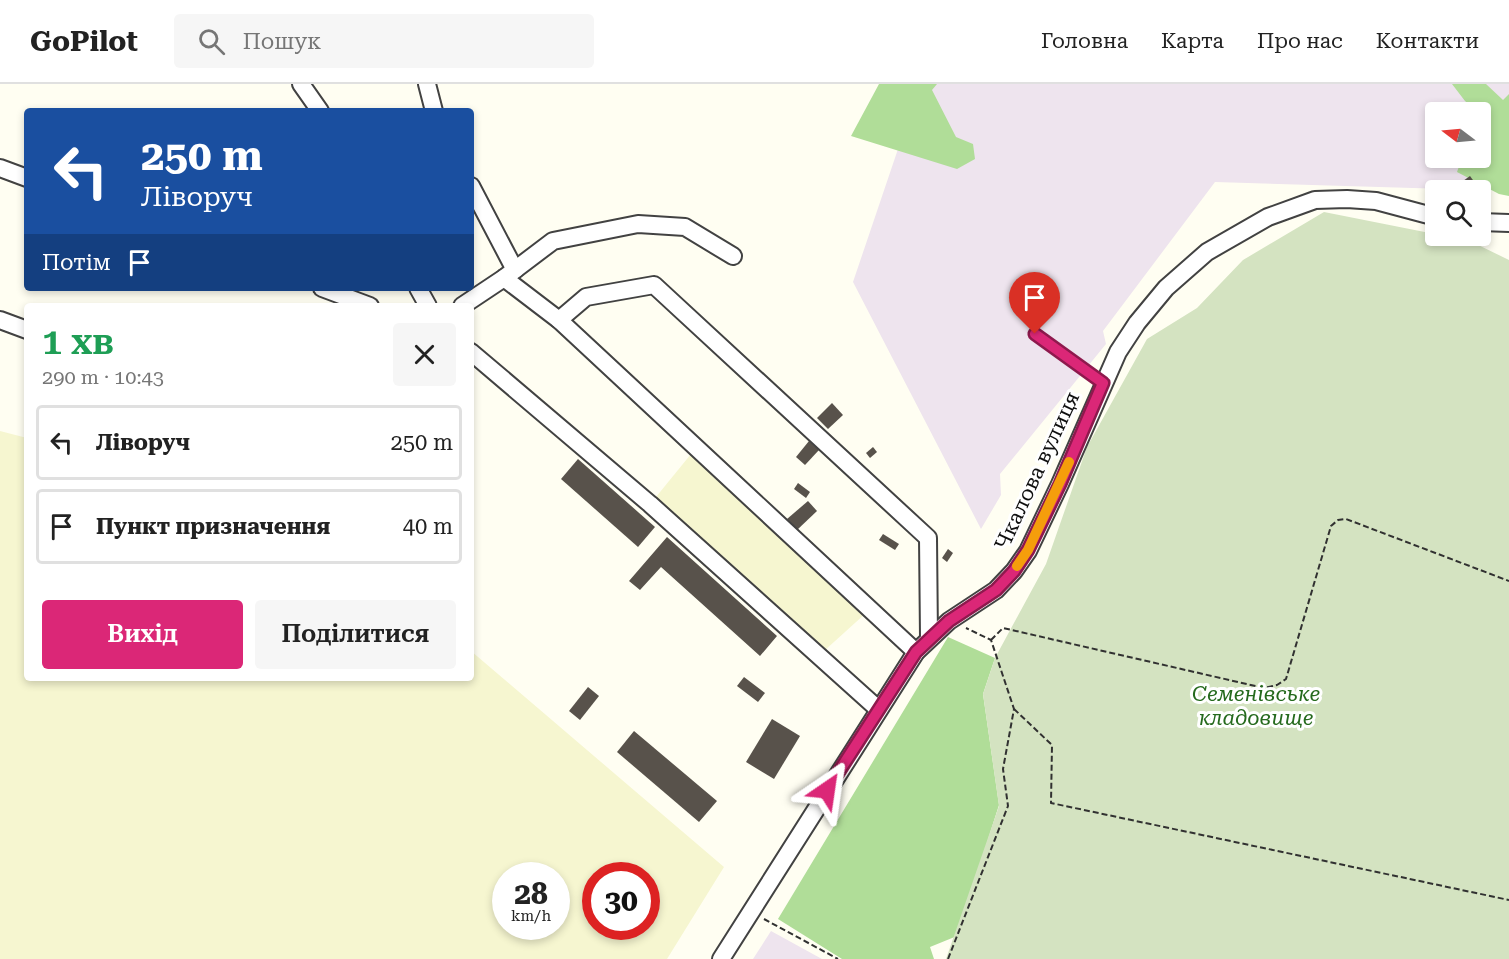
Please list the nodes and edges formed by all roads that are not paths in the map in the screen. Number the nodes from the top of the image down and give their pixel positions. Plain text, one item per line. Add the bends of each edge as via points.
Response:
1 (301, 84) edge
2 (427, 84) edge
3 (318, 108) edge
4 (433, 108) edge
5 (0, 168) edge
6 (24, 177) edge
7 (474, 193) edge
8 (1425, 214) edge
9 (1491, 222) edge
10 (1509, 223) edge
11 (733, 256) dead end
12 (510, 274) junction
13 (330, 291) edge
14 (362, 303) edge
15 (466, 303) edge
16 (0, 320) edge
17 (560, 320) junction
18 (24, 329) edge
19 (1035, 334) dead end
20 (474, 355) edge
21 (1103, 383) junction
22 (929, 638) junction
23 (916, 652) junction
24 (878, 709) junction
25 (721, 959) edge

1 - 3 street
2 - 4 street
5 - 6 street
7 - 12 street
8 - 21 street, Чкалова вулиця via 1376,201 1347,199 1315,200 1268,217 1207,252 1166,288 1137,323
9 - 10 street
11 - 12 street via 685,227 638,224 553,241
12 - 15 street
12 - 17 street
13 - 14 street
16 - 18 street
17 - 22 street via 586,297 654,285 928,538
17 - 23 street
19 - 21 lane
20 - 24 street via 650,504
21 - 22 street, Чкалова вулиця via 1060,484 1014,571 996,590
22 - 23 street, Чкалова вулиця
23 - 24 street, Чкалова вулиця
24 - 25 street, Чкалова вулиця

